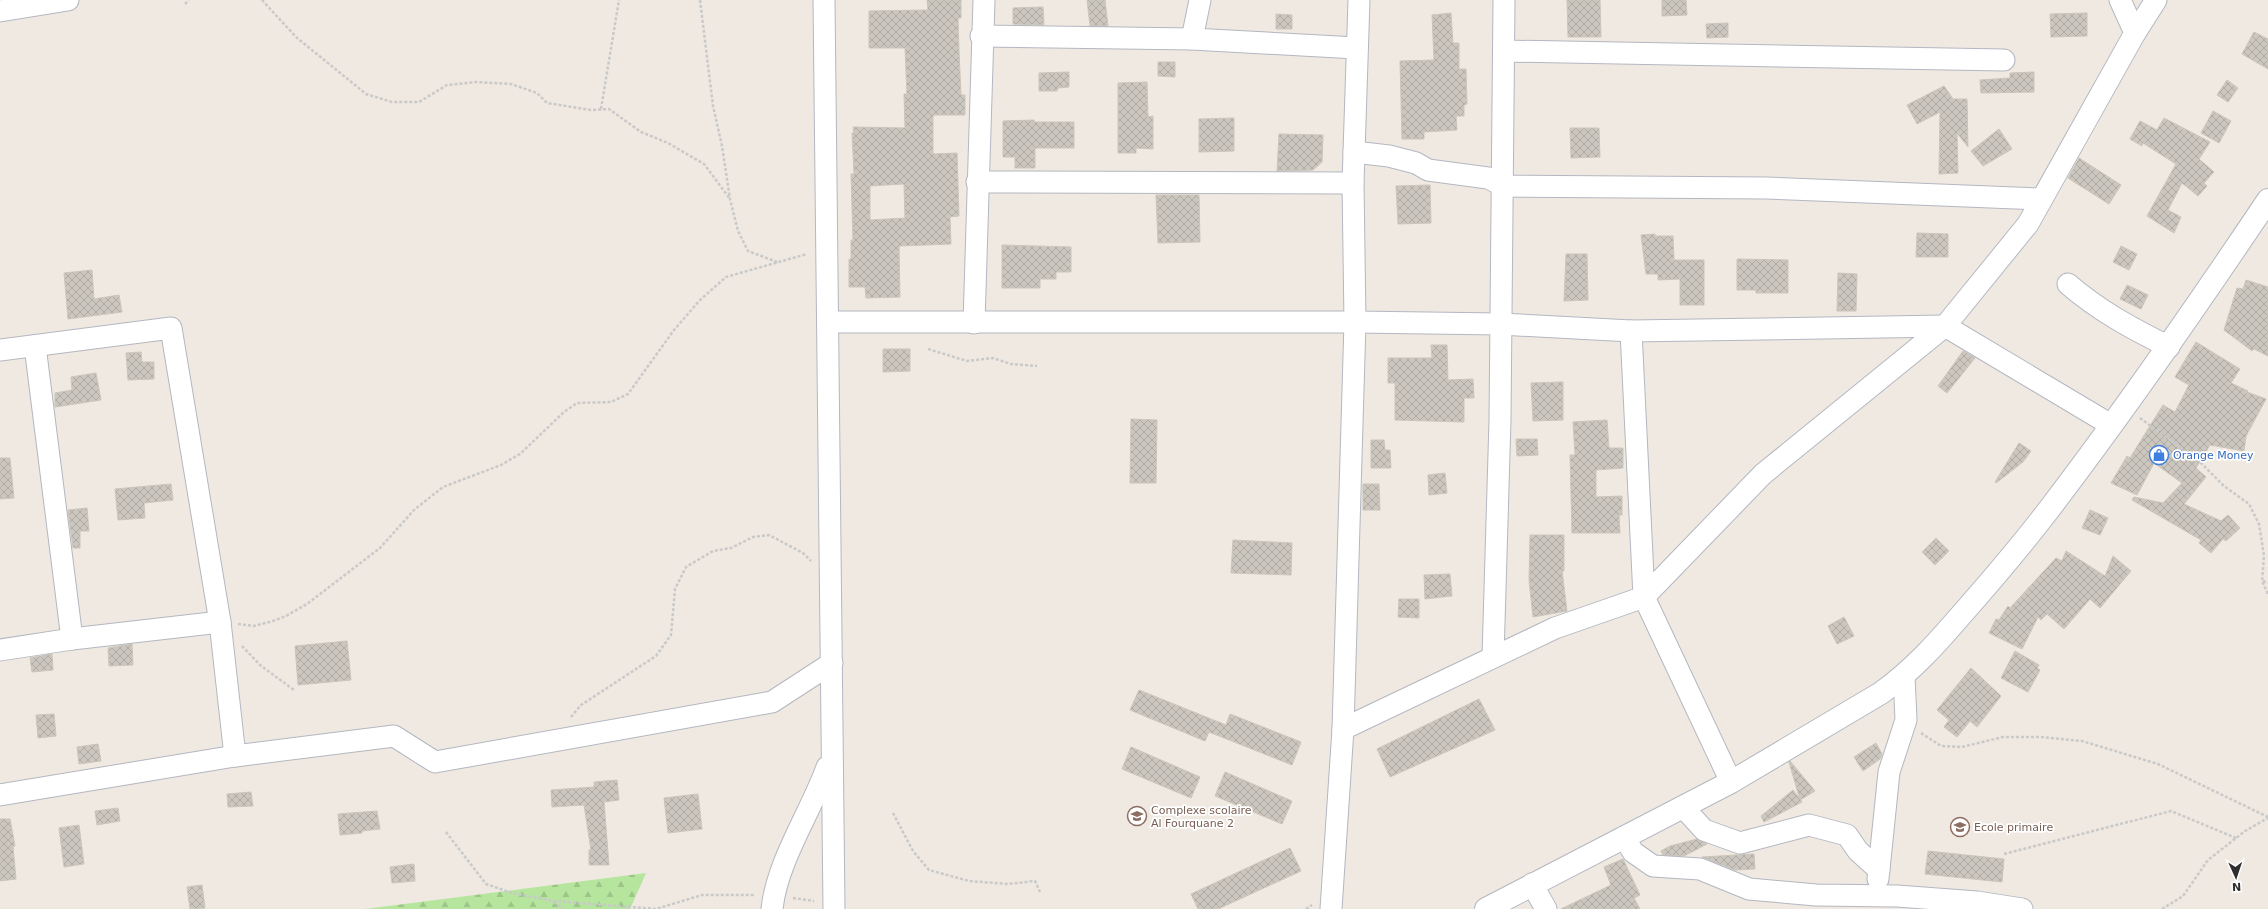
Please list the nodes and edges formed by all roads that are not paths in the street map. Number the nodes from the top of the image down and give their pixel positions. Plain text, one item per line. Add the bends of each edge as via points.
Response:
1 (68, 0) edge
2 (824, 0) edge
3 (984, 0) edge
4 (1200, 0) edge
5 (1359, 0) edge
6 (1504, 0) edge
7 (2120, 0) edge
8 (2156, 0) edge
9 (10, 7) edge
10 (2135, 33) junction
11 (981, 36) junction
12 (1192, 39) junction
13 (1356, 48) junction
14 (1504, 51) junction
15 (2004, 60) dead end
16 (1354, 152) junction
17 (977, 182) junction
18 (1353, 182) junction
19 (1504, 186) junction
20 (2041, 199) junction
21 (2268, 200) edge
22 (2068, 284) dead end
23 (828, 322) junction
24 (1355, 322) junction
25 (974, 323) junction
26 (1500, 324) junction
27 (1945, 326) junction
28 (1631, 331) junction
29 (35, 346) junction
30 (2169, 347) junction
31 (0, 350) edge
32 (2111, 425) junction
33 (1644, 597) junction
34 (220, 622) junction
35 (72, 639) junction
36 (0, 650) edge
37 (1494, 657) junction
38 (832, 662) junction
39 (1904, 676) junction
40 (1343, 730) junction
41 (832, 755) junction
42 (235, 756) junction
43 (1731, 782) junction
44 (0, 794) edge
45 (1683, 807) junction
46 (1624, 837) junction
47 (1879, 870) junction
48 (1532, 884) junction
49 (1877, 896) junction
50 (773, 902) edge
51 (1510, 904) edge
52 (836, 907) edge
53 (1331, 909) edge
54 (1486, 909) edge
55 (1546, 909) edge
56 (2022, 909) edge

1 - 9 street
2 - 23 street
3 - 11 street
4 - 12 street
5 - 13 street
6 - 14 street
7 - 10 street
8 - 10 street
10 - 20 street
11 - 12 street
11 - 17 street
12 - 13 street
13 - 16 street
14 - 15 street
14 - 19 street
16 - 18 street
16 - 19 street via 1389,156 1416,163 1428,170 1488,178
17 - 18 street
17 - 25 street
18 - 24 street
19 - 20 street via 1766,188
19 - 26 street
20 - 27 street via 2028,224
21 - 30 street
22 - 30 street via 2123,324
23 - 25 street
23 - 38 street
24 - 25 street
24 - 26 street
24 - 40 street
26 - 28 street
26 - 37 street
27 - 28 street
27 - 32 street
27 - 33 street via 1763,474
28 - 33 street
29 - 31 street
29 - 34 street via 171,328
29 - 35 street
30 - 32 street
32 - 39 street via 2021,547 1928,653
33 - 37 street via 1555,628
33 - 43 street
34 - 35 street
34 - 42 street
35 - 36 street
37 - 40 street
38 - 41 street
38 - 42 street via 772,702 435,762 394,736
39 - 43 street via 1881,693
39 - 47 street via 1906,720 1889,772
40 - 53 street
41 - 50 street via 820,789 795,838
41 - 52 street
42 - 44 street
43 - 45 street
45 - 46 street
45 - 47 street via 1704,830 1740,843 1809,825 1847,835 1858,852
46 - 48 street
46 - 49 street via 1633,852 1653,866 1700,869 1749,889 1816,895
47 - 49 street
48 - 51 street
48 - 55 street
49 - 56 street via 1977,902
51 - 54 street

